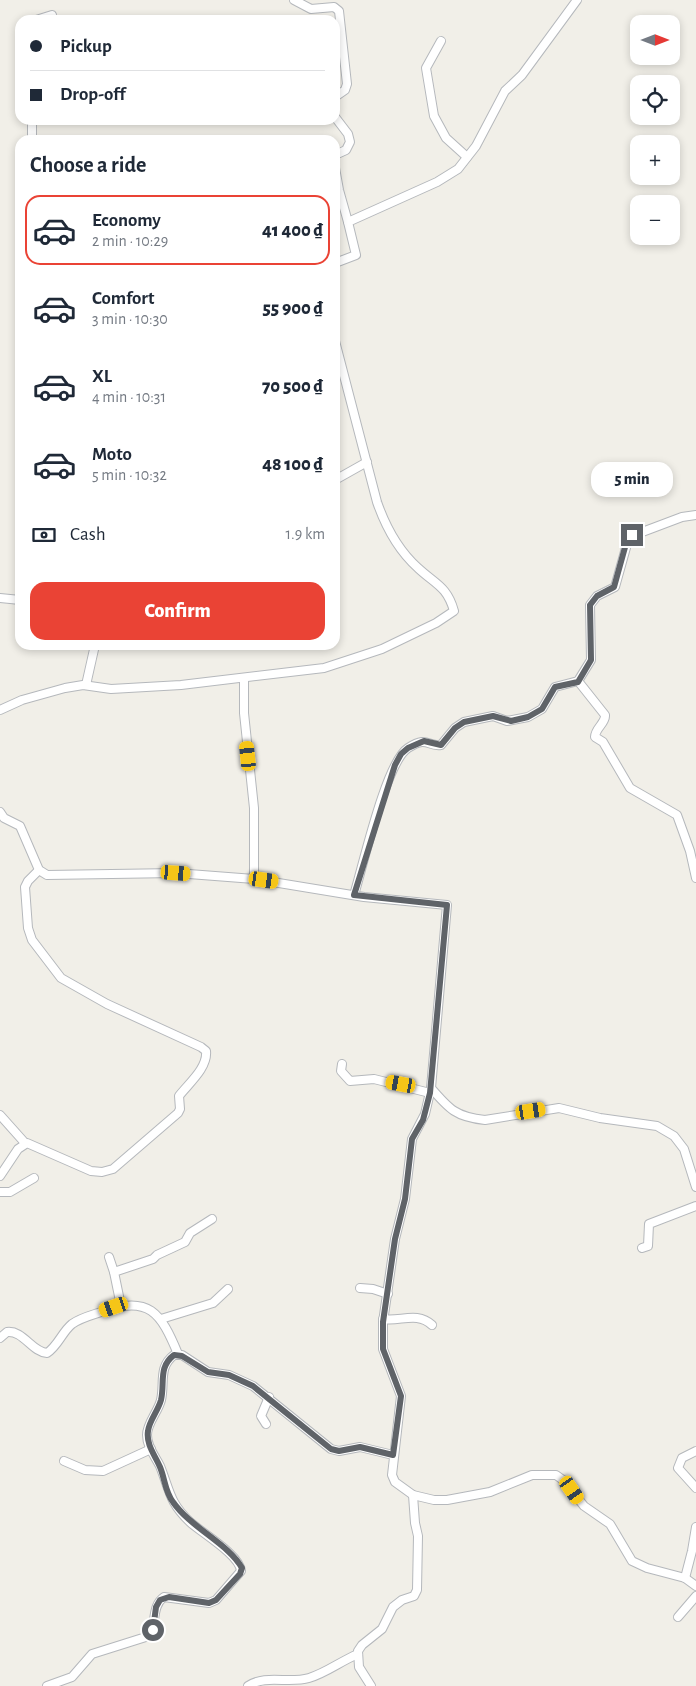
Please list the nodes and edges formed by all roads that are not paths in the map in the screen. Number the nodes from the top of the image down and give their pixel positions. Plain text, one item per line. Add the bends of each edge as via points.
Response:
1 (294, 0) edge
2 (577, 0) edge
3 (441, 41) dead end
4 (340, 94) edge
5 (340, 124) edge
6 (340, 153) edge
7 (467, 157) junction
8 (340, 196) edge
9 (348, 222) junction
10 (340, 261) edge
11 (340, 360) edge
12 (367, 462) junction
13 (340, 477) edge
14 (696, 515) edge
15 (0, 598) edge
16 (15, 600) edge
17 (94, 650) edge
18 (244, 678) junction
19 (578, 682) junction
20 (86, 685) junction
21 (0, 710) edge
22 (0, 812) edge
23 (39, 870) junction
24 (696, 878) edge
25 (254, 879) junction
26 (354, 895) junction
27 (342, 1064) dead end
28 (430, 1090) junction
29 (0, 1115) edge
30 (25, 1143) junction
31 (0, 1176) edge
32 (34, 1178) dead end
33 (696, 1187) edge
34 (0, 1192) edge
35 (696, 1206) edge
36 (212, 1219) dead end
37 (642, 1248) dead end
38 (109, 1257) dead end
39 (114, 1272) junction
40 (360, 1288) dead end
41 (228, 1289) dead end
42 (388, 1294) junction
43 (120, 1306) junction
44 (161, 1319) junction
45 (383, 1319) junction
46 (432, 1325) dead end
47 (0, 1338) edge
48 (178, 1354) junction
49 (269, 1397) junction
50 (266, 1424) dead end
51 (151, 1449) junction
52 (696, 1451) edge
53 (393, 1455) junction
54 (64, 1461) dead end
55 (696, 1488) edge
56 (413, 1495) junction
57 (696, 1527) edge
58 (685, 1578) junction
59 (696, 1586) edge
60 (696, 1596) edge
61 (678, 1617) dead end
62 (358, 1654) junction
63 (47, 1686) edge
64 (248, 1686) edge
65 (371, 1686) edge

1 - 4 street via 311,9 334,7 340,12 347,84
2 - 7 street via 522,75 505,91
3 - 7 street via 426,68 434,116 446,138
5 - 6 street via 350,142 346,150
7 - 9 street via 453,173 437,182
8 - 9 street
9 - 10 street via 356,255
11 - 12 street
12 - 13 street
12 - 18 street via 386,523 411,561 444,587 454,611 417,633 338,665
14 - 19 street via 629,537 614,587 597,596 590,605 591,660
15 - 16 street
17 - 20 street
18 - 20 street via 124,689
18 - 25 street via 244,713 254,808
19 - 24 street via 605,715 595,737 603,742 629,787 677,815
19 - 26 street via 555,687 542,709 528,717 511,721 493,716 467,721 455,728 441,745 424,741 401,754 389,779
20 - 21 street via 22,700
22 - 23 street via 4,818 20,826
23 - 25 street via 54,876 176,873
23 - 30 street via 25,887 28,928 42,956 61,978 107,1004 201,1047 206,1056 200,1070 179,1096 178,1113 113,1169 91,1171 55,1153
25 - 26 street
26 - 28 street via 447,905
27 - 28 street via 341,1071 350,1081 374,1079
28 - 33 street via 453,1112 469,1118 485,1120 559,1108 657,1126 674,1136 684,1149
28 - 42 street via 423,1120 412,1139
29 - 30 street
30 - 31 street
32 - 34 street via 10,1192
35 - 37 street via 650,1224 647,1248
36 - 39 street via 190,1233 185,1242 153,1259
38 - 39 street
39 - 43 street
40 - 42 street
41 - 44 street via 213,1303
42 - 45 street
43 - 44 street via 150,1310
43 - 47 street via 74,1323 47,1353 11,1332
44 - 48 street
45 - 46 street via 394,1321 410,1316
45 - 53 street via 383,1349 401,1396
48 - 49 street via 208,1372 240,1380
48 - 51 street via 170,1358 162,1373 164,1388 158,1410 148,1428
49 - 50 street via 261,1416
49 - 53 street via 331,1449 339,1451 360,1447
51 - 54 street via 103,1471 85,1470
51 - 63 street via 172,1501 189,1521 230,1554 242,1571 216,1600 209,1603 164,1597 156,1607 149,1636 92,1654 72,1677
52 - 55 street via 682,1458 678,1468
53 - 56 street via 393,1478
56 - 58 street via 447,1500 490,1492 532,1476 556,1475 584,1506 607,1521 632,1561
56 - 62 street via 418,1536 416,1592 393,1607 382,1629 362,1646
57 - 58 street
58 - 59 street
60 - 61 street
62 - 64 street via 309,1678 259,1680
62 - 65 street via 360,1667

